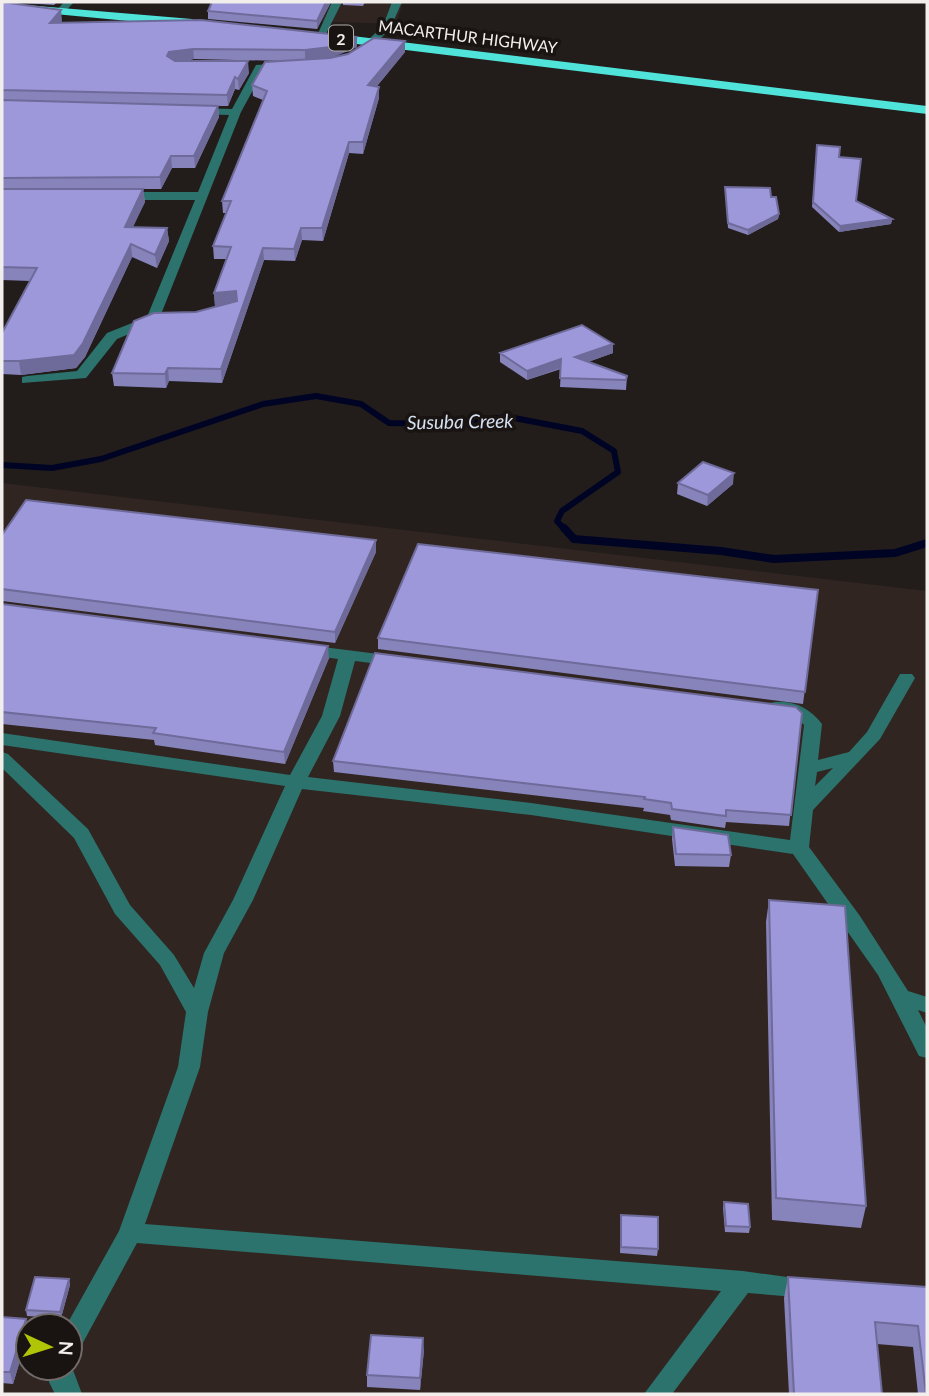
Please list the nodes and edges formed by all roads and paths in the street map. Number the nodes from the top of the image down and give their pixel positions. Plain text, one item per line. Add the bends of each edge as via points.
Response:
1 (337, 2) edge
2 (397, 2) edge
3 (2, 6) edge
4 (65, 6) edge
5 (211, 25) edge
6 (306, 34) edge
7 (320, 36) junction
8 (373, 41) junction
9 (347, 62) edge
10 (281, 66) junction
11 (298, 66) edge
12 (260, 67) junction
13 (679, 80) junction
14 (927, 101) edge
15 (927, 110) edge
16 (183, 111) edge
17 (236, 112) junction
18 (927, 120) edge
19 (108, 196) edge
20 (202, 196) junction
21 (168, 319) edge
22 (153, 320) junction
23 (27, 380) dead end
24 (292, 648) edge
25 (348, 655) junction
26 (416, 663) edge
27 (906, 677) dead end
28 (754, 705) edge
29 (2, 739) edge
30 (855, 756) junction
31 (2, 758) edge
32 (809, 768) junction
33 (296, 782) junction
34 (805, 807) junction
35 (799, 848) junction
36 (903, 997) junction
37 (927, 1005) edge
38 (197, 1012) junction
39 (927, 1050) edge
40 (130, 1233) junction
41 (743, 1281) junction
42 (836, 1290) edge
43 (84, 1317) edge
44 (657, 1394) edge

1 - 7 lane
2 - 8 lane via 390,23
3 - 4 highway
4 - 5 highway
6 - 7 highway, MACARTHUR HIGHWAY / 2
7 - 8 highway, MACARTHUR HIGHWAY / 2
8 - 9 lane
8 - 13 highway, MACARTHUR HIGHWAY / 2
10 - 11 lane
10 - 12 lane
10 - 12 lane via 248,63
12 - 17 lane
13 - 14 highway
13 - 15 highway, MACARTHUR HIGHWAY / 2
13 - 18 highway, MACARTHUR HIGHWAY / 2
16 - 17 lane
17 - 20 lane
19 - 20 lane
20 - 22 lane
21 - 22 lane
22 - 23 lane via 112,336 81,375
24 - 25 lane
25 - 26 lane
25 - 33 lane via 331,716
27 - 30 lane via 874,735
28 - 32 lane via 794,709 811,719
29 - 33 lane
30 - 32 lane
30 - 34 lane
31 - 38 lane via 81,834 122,909 167,960
32 - 34 lane
33 - 35 lane via 531,809
33 - 38 lane via 214,953
34 - 35 lane
35 - 36 lane
36 - 37 lane
36 - 39 lane
38 - 40 lane via 189,1067
40 - 41 lane
40 - 43 lane
41 - 42 lane
41 - 44 lane

